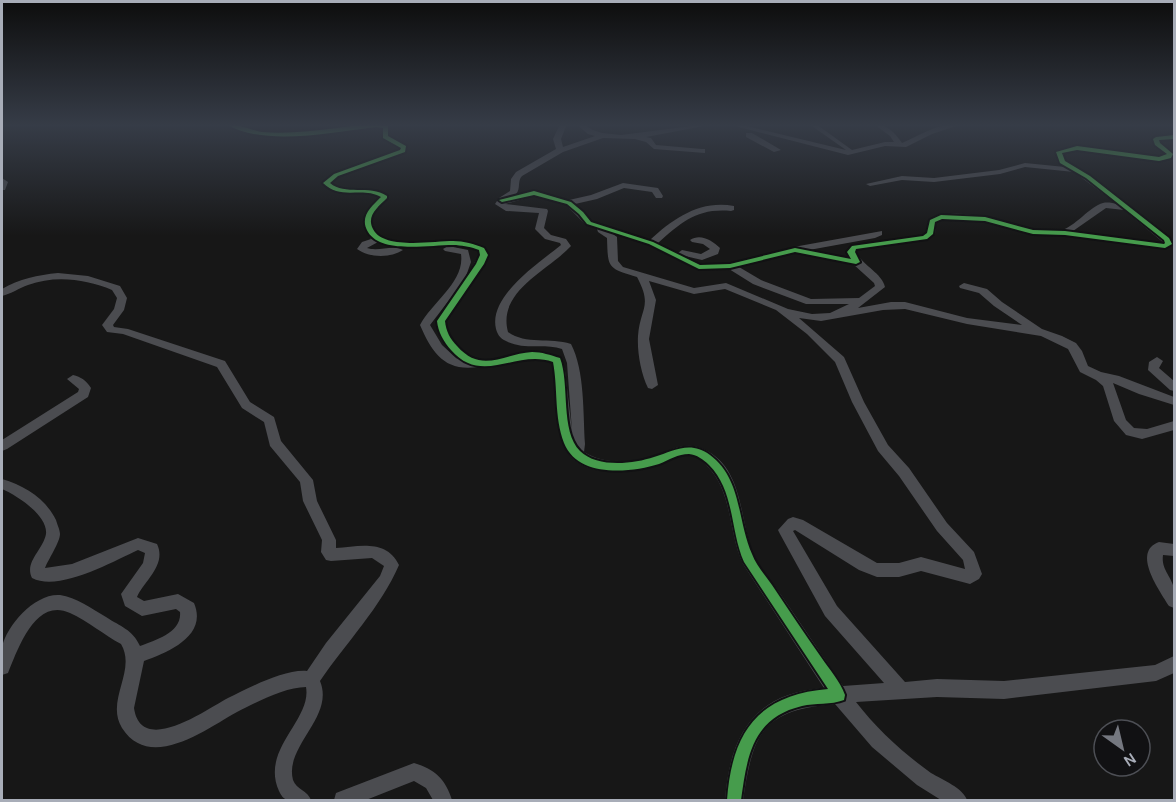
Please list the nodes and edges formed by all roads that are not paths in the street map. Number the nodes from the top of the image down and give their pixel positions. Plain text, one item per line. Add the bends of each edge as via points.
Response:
1 (372, 161) edge
2 (540, 161) edge
3 (1062, 161) edge
4 (1076, 170) junction
5 (2, 180) edge
6 (870, 184) dead end
7 (2, 188) edge
8 (659, 196) dead end
9 (502, 200) junction
10 (569, 203) junction
11 (731, 208) dead end
12 (1126, 208) junction
13 (589, 223) junction
14 (1065, 232) junction
15 (879, 233) dead end
16 (1171, 239) edge
17 (376, 240) junction
18 (695, 240) dead end
19 (652, 242) junction
20 (795, 250) junction
21 (856, 262) junction
22 (731, 266) junction
23 (641, 276) junction
24 (964, 286) dead end
25 (2, 293) edge
26 (859, 301) junction
27 (785, 311) junction
28 (839, 313) junction
29 (1041, 332) junction
30 (1157, 361) dead end
31 (477, 364) junction
32 (1099, 376) junction
33 (73, 379) dead end
34 (652, 385) dead end
35 (1174, 387) edge
36 (1174, 401) edge
37 (1174, 426) edge
38 (2, 446) edge
39 (577, 455) junction
40 (2, 484) edge
41 (1174, 550) edge
42 (1174, 601) edge
43 (137, 655) junction
44 (1174, 664) edge
45 (2, 667) edge
46 (311, 680) junction
47 (901, 690) junction
48 (839, 695) junction
49 (302, 801) edge
50 (343, 801) edge
51 (443, 801) edge
52 (734, 801) edge
53 (958, 801) edge

1 - 17 street via 336,175 326,183 337,190 374,191 386,197 368,216 368,227
2 - 9 street via 519,174 516,190
3 - 4 street
4 - 6 street via 1025,165 1000,172 934,180 902,177
4 - 12 street
5 - 7 street
8 - 10 street via 655,190 627,185
9 - 10 street via 534,193
9 - 39 street via 499,204 506,208 544,211 539,229 565,243 564,248 523,280 502,310 500,322 503,334 513,340 567,347 573,363
10 - 13 street
11 - 19 street via 705,207
12 - 14 street via 1104,205
12 - 16 street
13 - 19 street
13 - 23 street via 612,237 614,264
14 - 16 street via 1161,246 1168,245
14 - 21 street via 1033,232 985,219 938,218 932,221 930,234 925,238 854,247 851,252
15 - 20 street
17 - 31 street via 394,244 469,244 482,249 480,264 441,321 442,331 455,351
17 - 31 street via 362,249 372,253 430,248 465,252 466,266 458,282 425,325 452,363 464,367
18 - 19 street via 710,243 715,252 706,257 686,255 661,242
19 - 22 street via 699,267
20 - 21 street
20 - 22 street
21 - 26 street via 880,287
22 - 26 street via 757,282 810,302
23 - 27 street via 694,291 726,285
23 - 34 street via 652,293 644,335
24 - 29 street via 983,291
25 - 46 street via 29,280 55,276 116,288 122,298 121,306 108,328 221,364 246,405 270,420 275,443 306,480 331,555 365,550 390,560 386,581
26 - 28 street
27 - 28 street via 824,317
27 - 47 street via 840,360 883,448 969,557 974,569 970,577 921,564 900,570 877,570 798,524 793,523 785,530 831,611
28 - 29 street via 897,305 953,319
29 - 32 street via 1073,347 1080,354 1084,369
30 - 35 street via 1154,370
31 - 39 street via 537,353 557,360 564,424
32 - 36 street
32 - 37 street via 1110,386 1125,428 1141,434
33 - 38 street via 85,388 84,394
39 - 48 street via 618,466 694,451 714,465 733,498 748,559
40 - 43 street via 32,500 52,528 53,534 37,568 41,575 73,571 138,544 152,549 151,565 129,594 130,601 142,609 178,601 188,608 191,617 187,627 174,638
41 - 42 street via 1159,548 1154,552 1156,569
43 - 45 street via 126,638 64,603 36,610 29,616 12,641
43 - 46 street via 126,699 127,721 146,736 158,739 192,729 236,703 293,680
44 - 47 street via 1156,673 1059,685 1004,690
46 - 49 street via 315,698 283,770 286,787
47 - 48 street
48 - 52 street via 799,699 753,728 741,759
48 - 53 street via 880,744
50 - 51 street via 414,772 435,783

